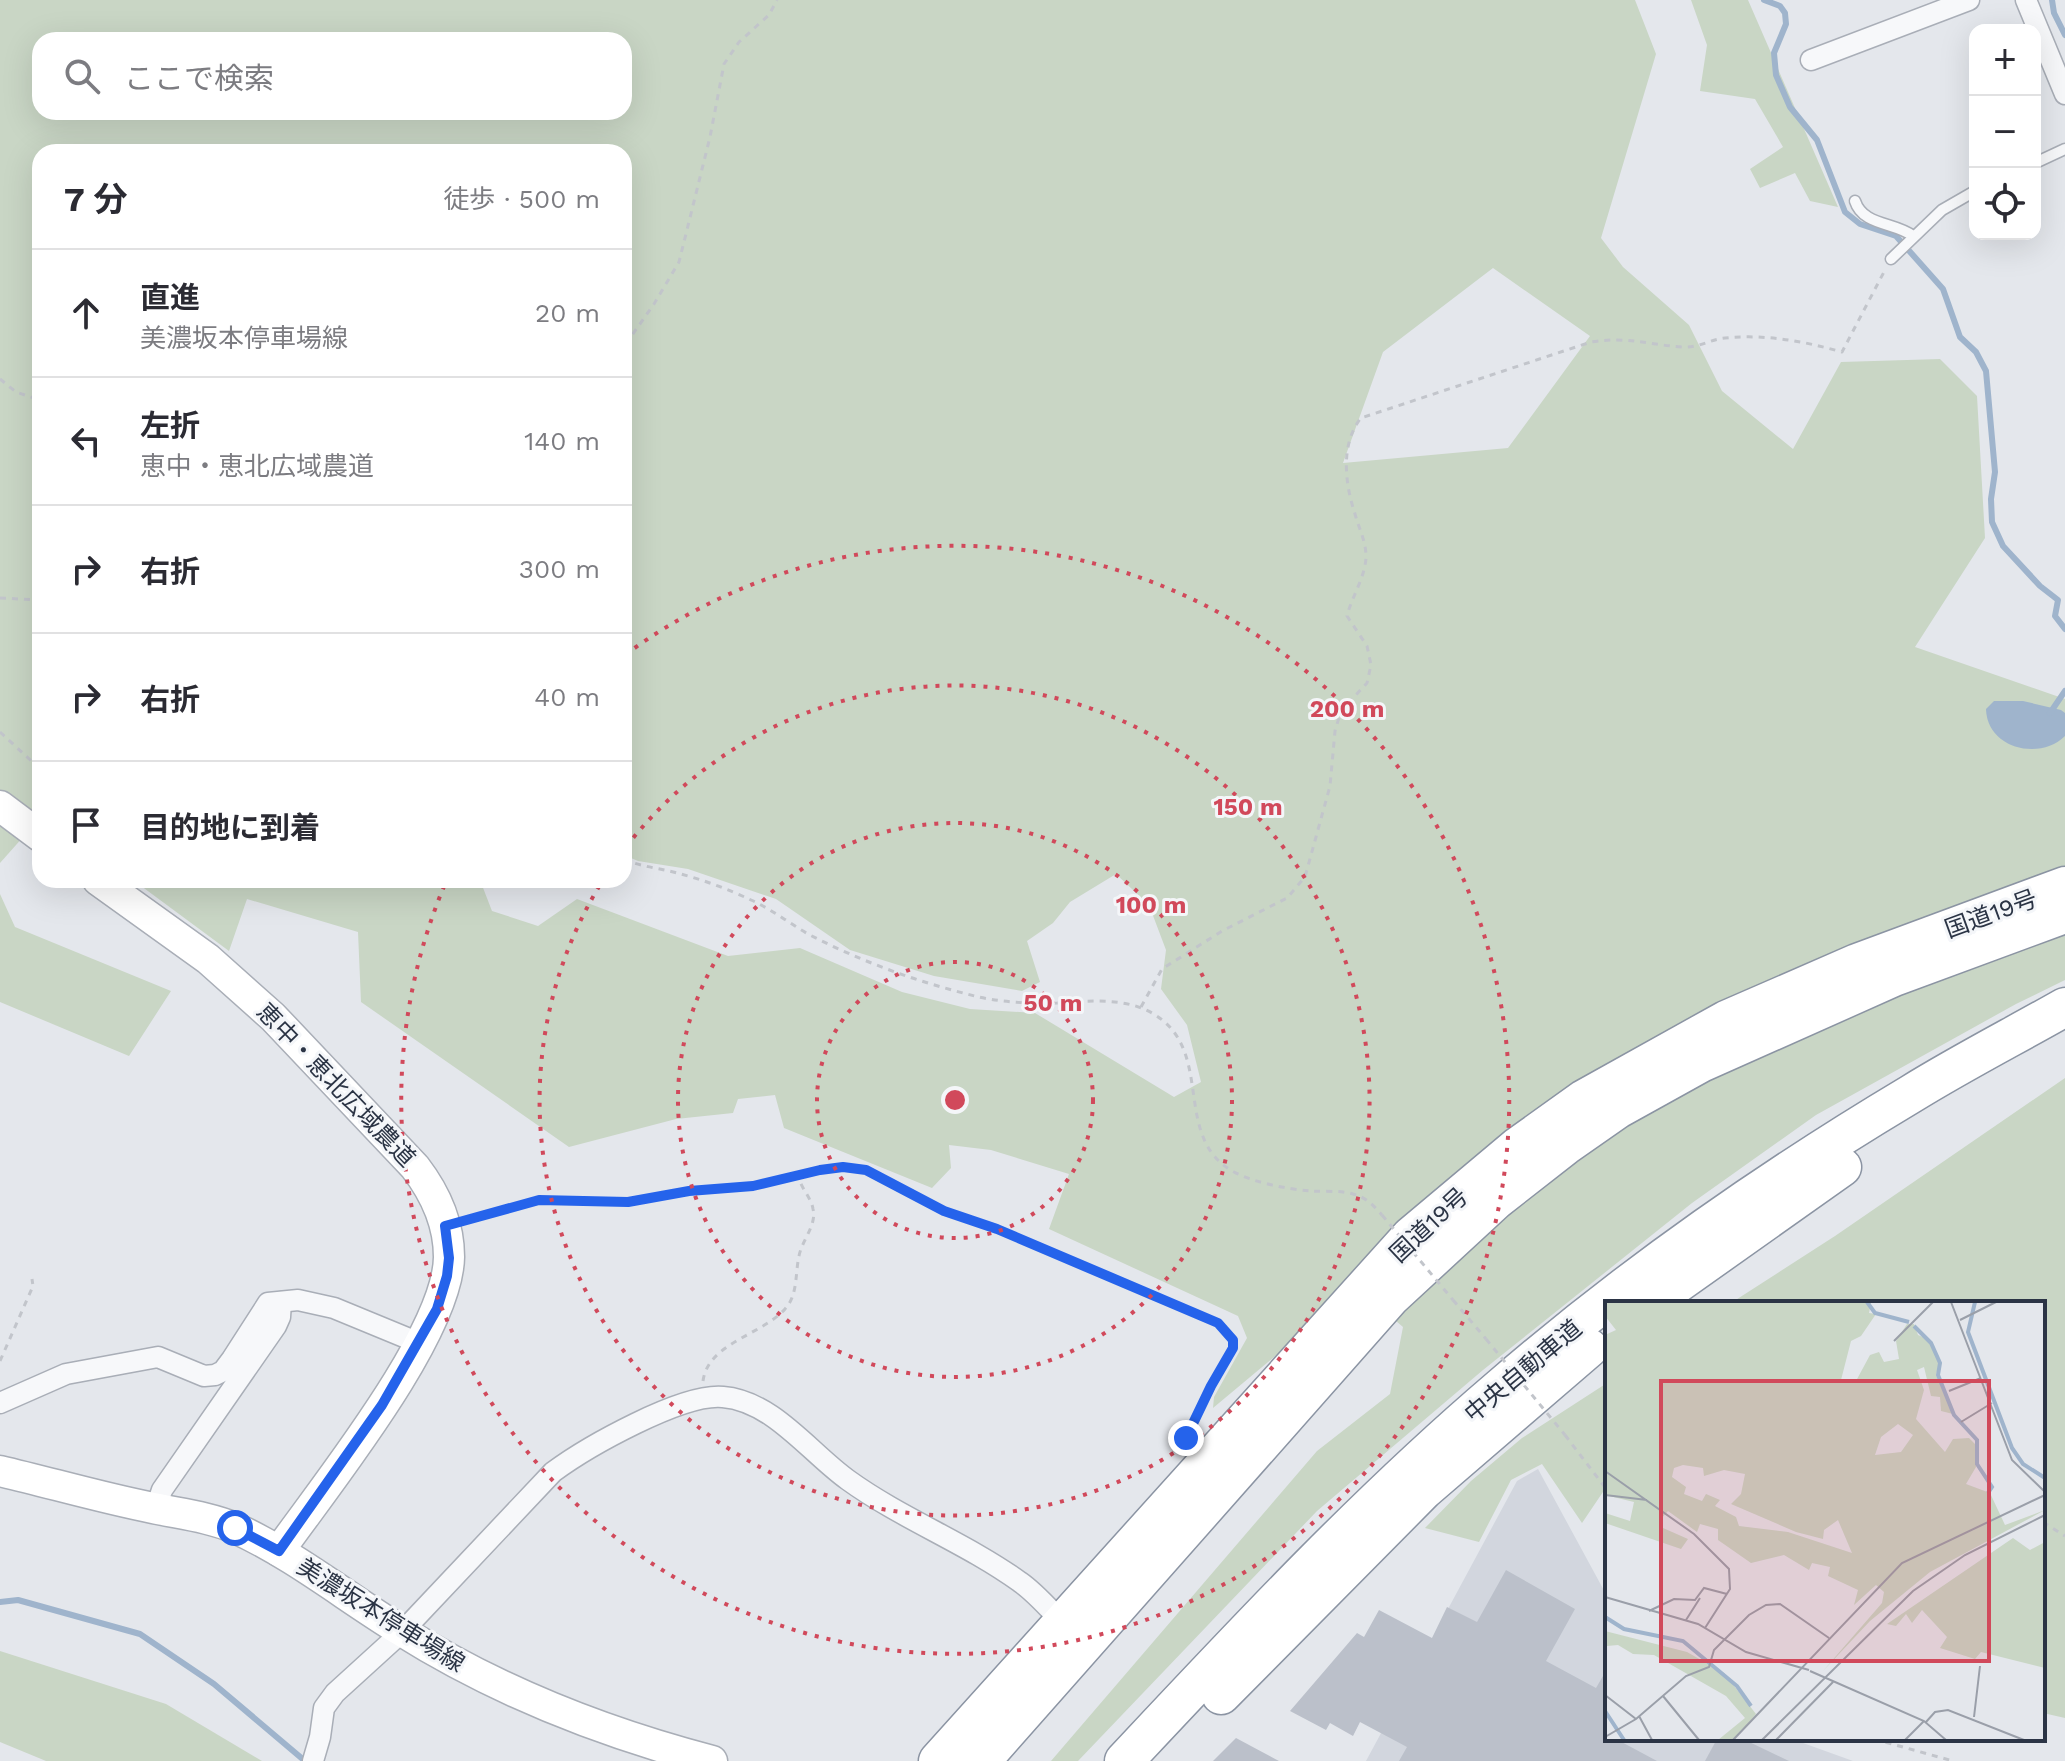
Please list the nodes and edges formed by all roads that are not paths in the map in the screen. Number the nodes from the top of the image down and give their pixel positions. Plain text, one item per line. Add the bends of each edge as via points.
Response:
1 (1969, 0) edge
2 (2026, 0) edge
3 (2033, 24) edge
4 (2041, 44) edge
5 (1811, 60) dead end
6 (2065, 94) edge
7 (2065, 149) edge
8 (2041, 160) edge
9 (1969, 194) edge
10 (1855, 201) dead end
11 (1913, 236) junction
12 (1891, 259) road end
13 (0, 806) edge
14 (32, 830) edge
15 (2065, 886) edge
16 (109, 888) edge
17 (2065, 914) edge
18 (2065, 1007) edge
19 (2065, 1036) edge
20 (1608, 1301) edge
21 (1653, 1301) edge
22 (281, 1302) junction
23 (1605, 1303) edge
24 (1605, 1336) edge
25 (419, 1343) junction
26 (0, 1403) edge
27 (0, 1471) edge
28 (156, 1508) junction
29 (279, 1551) junction
30 (1064, 1624) junction
31 (402, 1632) junction
32 (314, 1758) edge
33 (712, 1761) edge
34 (938, 1761) edge
35 (981, 1761) edge
36 (1124, 1761) edge
37 (1160, 1761) edge

1 - 5 street
2 - 3 street
4 - 6 street
7 - 8 lane
9 - 11 lane
10 - 11 lane via 1865,215
11 - 12 lane
13 - 14 street
15 - 30 highway, 国道19号 via 1857,963 1726,1020 1584,1099 1517,1147 1411,1236
16 - 25 street, 恵中・恵北広域農道 via 208,959 273,1017 427,1183 445,1226 449,1258 437,1309
17 - 35 highway, 国道19号 via 1894,977 1701,1063 1565,1146 1496,1200 1391,1297
18 - 20 highway, 中央自動車道 via 1806,1159
19 - 21 highway via 1821,1180
22 - 25 street via 314,1302
22 - 26 street via 268,1303 232,1359 215,1375 204,1376 158,1357 66,1374
22 - 28 street via 276,1326 162,1490
23 - 36 highway, 中央自動車道 via 1405,1472 1308,1566
24 - 37 highway, 中央自動車道 via 1424,1490
25 - 29 street, 恵中・恵北広域農道
27 - 28 street, 美濃坂本停車場線
28 - 29 street, 美濃坂本停車場線 via 219,1523
29 - 31 street, 美濃坂本停車場線
30 - 31 street via 1022,1583 882,1503 776,1420 737,1399 705,1397 663,1412 553,1472
30 - 34 highway, 国道19号
31 - 32 street via 324,1708
31 - 33 street, 美濃坂本停車場線 via 537,1703

